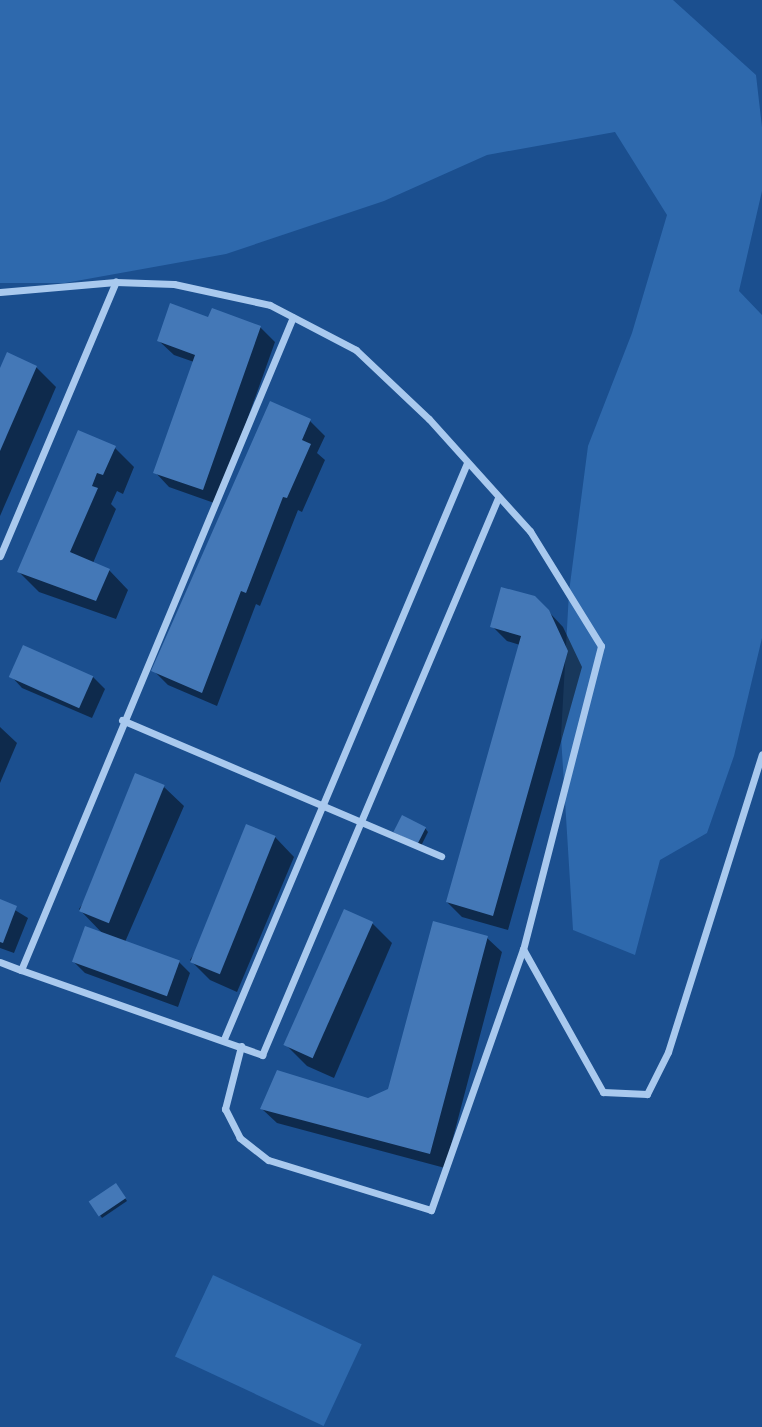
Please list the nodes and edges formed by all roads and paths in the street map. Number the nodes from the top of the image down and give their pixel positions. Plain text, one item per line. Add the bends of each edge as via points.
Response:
1 (116, 282) junction
2 (0, 292) edge
3 (293, 317) junction
4 (467, 463) junction
5 (498, 498) junction
6 (0, 556) edge
7 (122, 720) junction
8 (762, 754) edge
9 (323, 806) junction
10 (361, 822) junction
11 (441, 856) dead end
12 (523, 949) junction
13 (0, 961) edge
14 (21, 970) junction
15 (224, 1039) junction
16 (241, 1046) junction

1 - 2 street
1 - 3 street via 174,284 270,305
1 - 6 street
3 - 4 street via 356,350
3 - 7 street
4 - 5 street
4 - 9 street
5 - 10 street
5 - 12 street via 530,531 601,646
7 - 9 street
7 - 14 street
8 - 12 street via 668,1052 647,1094 603,1092
9 - 10 street
9 - 15 street
10 - 11 street
10 - 16 street via 262,1055
12 - 16 street via 431,1210 268,1160 240,1138 225,1109
13 - 14 street
14 - 15 street
15 - 16 street

